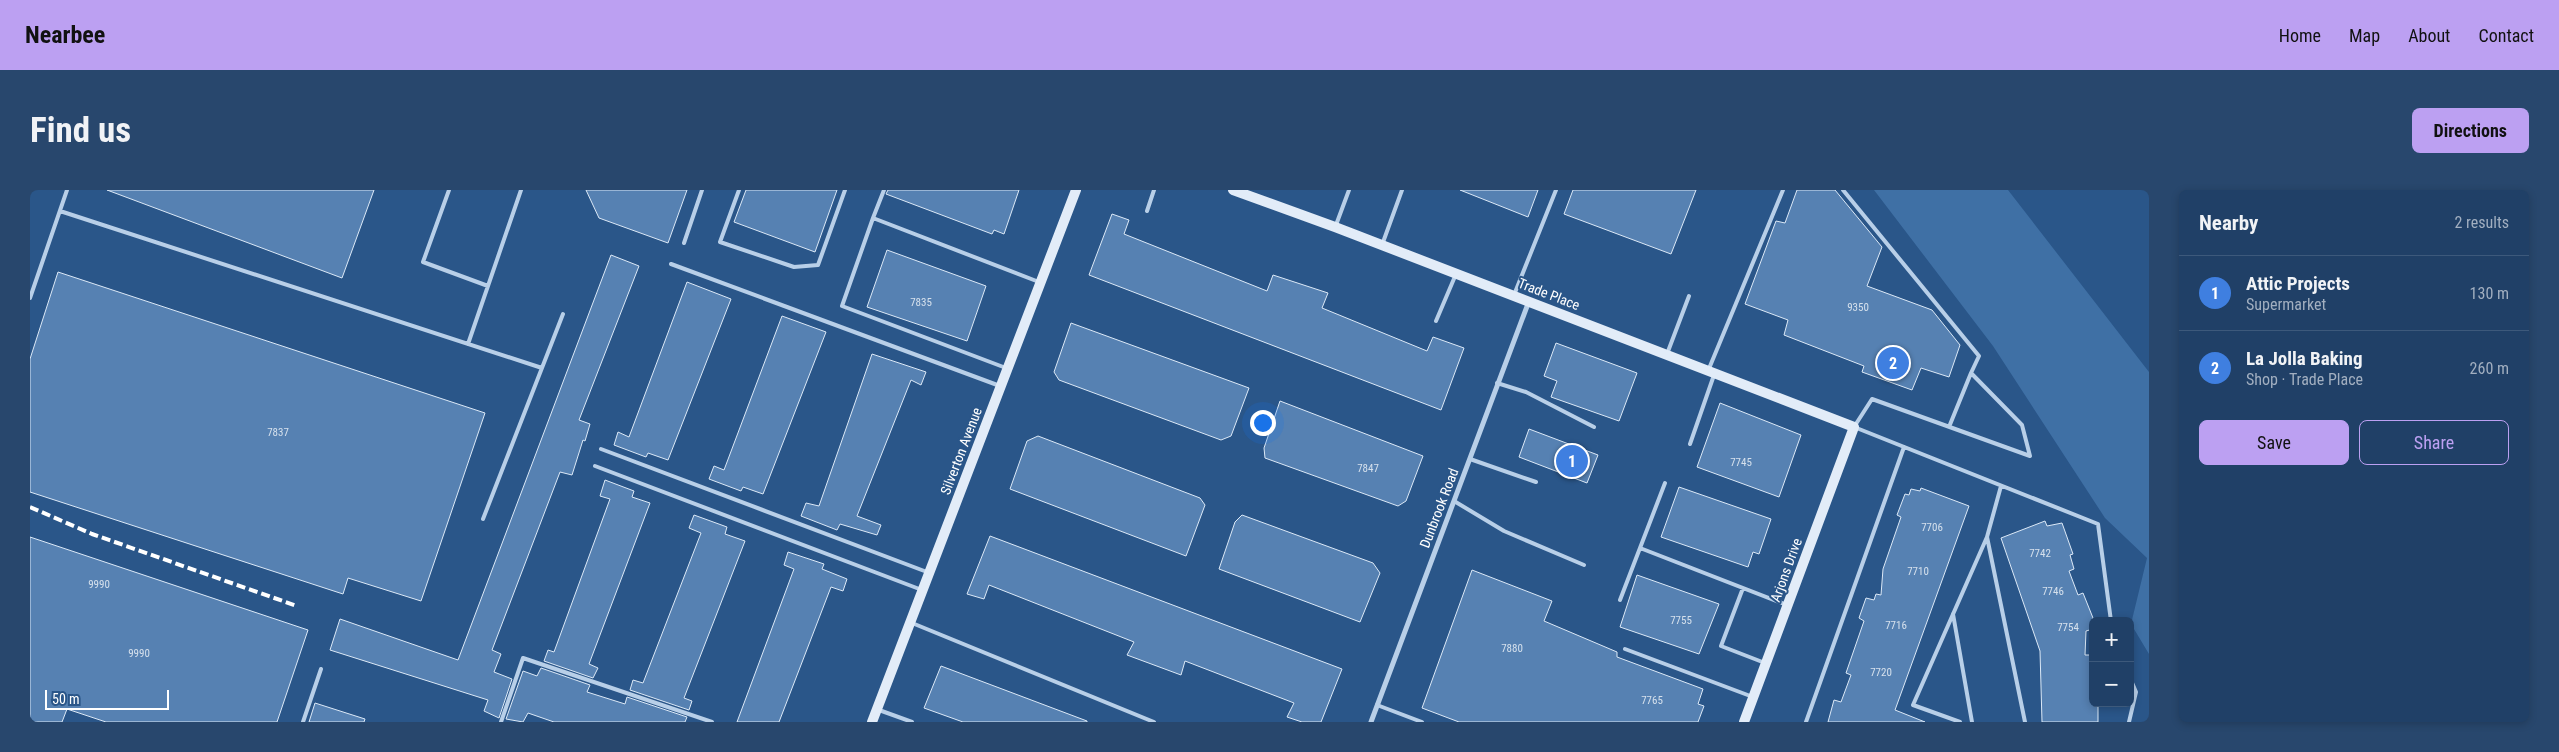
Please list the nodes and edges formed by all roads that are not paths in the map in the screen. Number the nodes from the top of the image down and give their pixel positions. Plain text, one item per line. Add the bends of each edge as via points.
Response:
1 (67, 190) edge
2 (449, 190) edge
3 (521, 190) edge
4 (702, 190) edge
5 (739, 190) edge
6 (845, 190) edge
7 (884, 190) edge
8 (1076, 190) edge
9 (1154, 190) edge
10 (1233, 190) edge
11 (1349, 190) edge
12 (1402, 190) edge
13 (1556, 190) edge
14 (1783, 190) edge
15 (1843, 190) edge
16 (60, 211) junction
17 (1147, 211) dead end
18 (873, 218) junction
19 (1335, 226) junction
20 (684, 242) dead end
21 (1382, 245) junction
22 (672, 264) dead end
23 (1456, 274) junction
24 (1040, 283) junction
25 (488, 286) junction
26 (1514, 296) junction
27 (1689, 296) dead end
28 (30, 298) edge
29 (1529, 301) junction
30 (563, 314) dead end
31 (1436, 321) dead end
32 (468, 344) junction
33 (1667, 354) junction
34 (542, 368) junction
35 (1007, 369) junction
36 (1712, 372) junction
37 (1971, 372) junction
38 (1498, 382) junction
39 (1000, 386) junction
40 (1594, 427) dead end
41 (1854, 427) junction
42 (1950, 427) junction
43 (1690, 444) dead end
44 (1904, 447) junction
45 (602, 449) dead end
46 (1470, 459) junction
47 (595, 466) dead end
48 (1536, 482) dead end
49 (1665, 483) dead end
50 (2001, 486) junction
51 (1454, 500) junction
52 (483, 519) dead end
53 (1986, 537) junction
54 (1640, 548) junction
55 (1584, 565) dead end
56 (930, 573) junction
57 (1743, 588) junction
58 (922, 590) junction
59 (1620, 600) dead end
60 (1788, 605) junction
61 (1953, 614) junction
62 (2110, 617) edge
63 (910, 622) junction
64 (1625, 649) dead end
65 (1766, 664) junction
66 (321, 668) dead end
67 (2134, 687) edge
68 (1753, 697) junction
69 (2134, 701) edge
70 (1377, 705) junction
71 (2132, 707) edge
72 (877, 709) junction
73 (303, 722) edge
74 (501, 722) edge
75 (712, 722) edge
76 (872, 722) edge
77 (912, 722) edge
78 (1154, 722) edge
79 (1371, 722) edge
80 (1422, 722) edge
81 (1744, 722) edge
82 (1806, 722) edge
83 (1960, 722) edge
84 (1972, 722) edge
85 (2025, 722) edge
86 (2129, 722) edge

1 - 16 lane
2 - 25 lane via 423,262
3 - 25 lane
4 - 20 lane
5 - 6 lane via 720,242 794,268 818,265
7 - 18 lane
8 - 24 street, Silverton Avenue
9 - 17 lane
10 - 19 street, Trade Place
11 - 19 lane
12 - 21 lane
13 - 26 lane
14 - 36 lane
15 - 37 lane via 1978,356
16 - 28 lane
16 - 32 lane
18 - 24 lane
18 - 35 lane via 842,306
19 - 21 street, Trade Place
21 - 23 street, Trade Place
22 - 39 lane
23 - 26 street, Trade Place
23 - 31 lane
24 - 35 street, Silverton Avenue
25 - 32 lane
26 - 29 street, Trade Place
27 - 33 lane
29 - 33 street, Trade Place
29 - 38 street, Dunbrook Road
30 - 34 lane
32 - 34 lane
33 - 36 street, Trade Place
34 - 52 lane
35 - 39 street, Silverton Avenue
36 - 41 street, Trade Place
36 - 43 lane
37 - 42 lane
37 - 42 lane via 2022,425 2030,456
38 - 40 lane via 1526,392
38 - 46 street, Dunbrook Road
39 - 56 street, Silverton Avenue
41 - 42 lane via 1872,399
41 - 44 lane
41 - 60 street, Arjons Drive
44 - 50 lane
44 - 82 lane
45 - 56 lane
46 - 48 lane
46 - 51 street, Dunbrook Road
47 - 58 lane
49 - 54 lane
50 - 53 lane
50 - 62 lane via 2098,524
51 - 55 lane via 1504,531
51 - 70 street, Dunbrook Road
53 - 61 lane
53 - 85 lane
54 - 57 lane
54 - 59 lane
56 - 58 street, Silverton Avenue
57 - 60 lane
57 - 65 lane via 1721,646
58 - 63 street, Silverton Avenue
60 - 65 street, Arjons Drive
61 - 83 lane via 1913,704
61 - 84 lane
63 - 72 street, Silverton Avenue
63 - 78 lane
64 - 68 lane
65 - 68 street, Arjons Drive
66 - 73 lane
67 - 69 lane
68 - 81 street, Arjons Drive
70 - 79 street, Dunbrook Road
70 - 80 lane
71 - 86 lane
72 - 76 street, Silverton Avenue
72 - 77 lane
74 - 75 lane via 523,658

